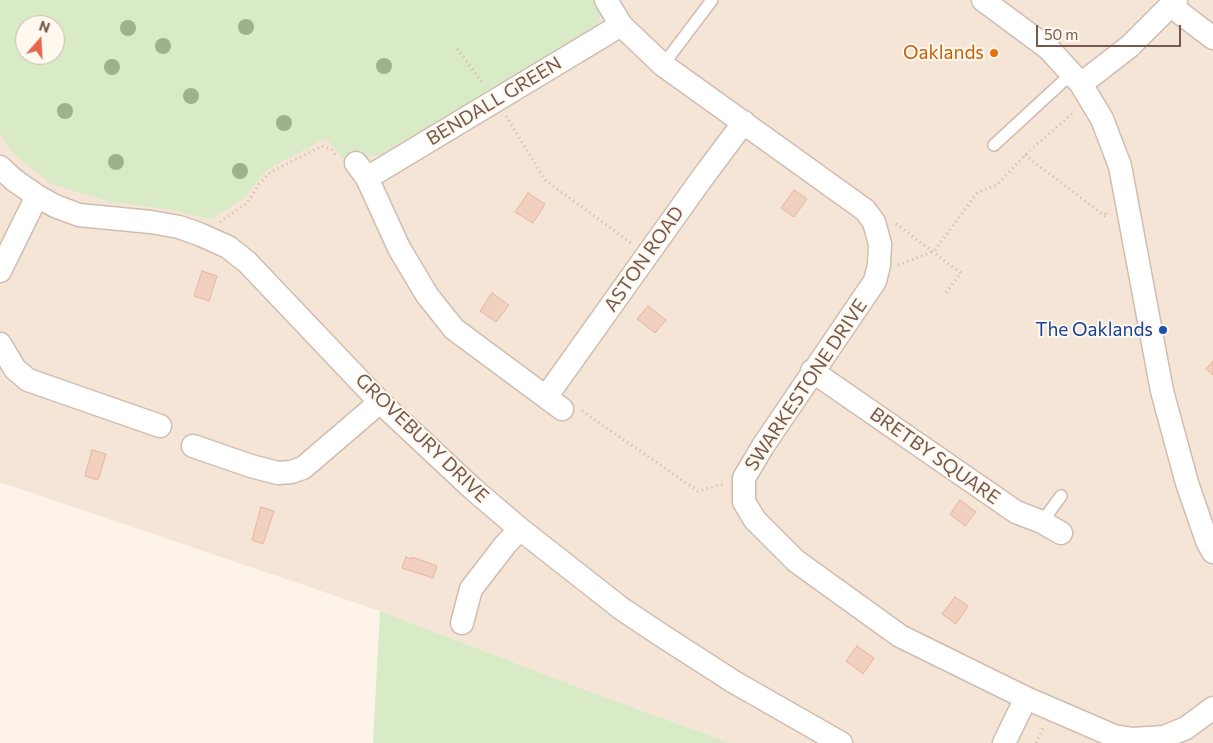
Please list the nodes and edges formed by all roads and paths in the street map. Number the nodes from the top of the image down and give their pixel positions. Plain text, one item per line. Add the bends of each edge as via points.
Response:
1 (606, 0) edge
2 (712, 0) edge
3 (983, 0) edge
4 (1174, 3) edge
5 (620, 25) junction
6 (1213, 38) edge
7 (457, 49) dead end
8 (663, 65) junction
9 (1080, 85) junction
10 (496, 100) junction
11 (744, 122) junction
12 (994, 145) dead end
13 (1025, 155) junction
14 (0, 167) edge
15 (361, 171) junction
16 (37, 196) junction
17 (1106, 210) dead end
18 (874, 222) junction
19 (208, 238) junction
20 (934, 252) junction
21 (648, 255) junction
22 (880, 266) junction
23 (0, 271) edge
24 (945, 294) dead end
25 (0, 344) edge
26 (812, 371) junction
27 (380, 402) junction
28 (554, 403) junction
29 (160, 426) dead end
30 (193, 446) dead end
31 (744, 478) junction
32 (1061, 496) dead end
33 (1051, 527) joint
34 (520, 529) junction
35 (1211, 544) edge
36 (462, 623) dead end
37 (1026, 698) junction
38 (1213, 708) edge
39 (841, 743) edge
40 (1004, 743) edge

1 - 5 street, SWARKESTONE DRIVE
2 - 8 lane
3 - 9 street via 1038,40
4 - 6 street
4 - 9 street via 1130,46
5 - 8 street, SWARKESTONE DRIVE
5 - 10 street, BENDALL GREEN
7 - 10 path
8 - 11 street, SWARKESTONE DRIVE
9 - 12 lane
9 - 13 path
9 - 35 street via 1102,119 1120,166 1162,391 1187,483
10 - 15 street, BENDALL GREEN
10 - 21 path via 545,180
11 - 18 street, SWARKESTONE DRIVE via 865,210
11 - 21 street, ASTON ROAD
13 - 17 path via 1106,217
13 - 20 path via 997,185 978,192
14 - 16 street, GROVEBURY DRIVE
15 - 19 path via 322,146 272,172 259,184 247,203 215,225
15 - 28 street via 399,248 427,295 454,330
16 - 19 street, GROVEBURY DRIVE via 79,215 150,222
16 - 23 street
18 - 20 path via 890,220
18 - 22 street, SWARKESTONE DRIVE via 880,244
19 - 27 street, GROVEBURY DRIVE via 228,247 247,262
20 - 22 path via 893,266
20 - 24 path via 961,273
21 - 28 street, ASTON ROAD
22 - 26 street, SWARKESTONE DRIVE via 875,282
25 - 29 street via 15,369 28,380
26 - 31 street, SWARKESTONE DRIVE
26 - 33 street, BRETBY SQUARE via 1016,512
27 - 30 street via 303,468 291,472 278,473 251,466
27 - 34 street, GROVEBURY DRIVE
28 - 31 path via 584,411 698,491
31 - 37 street, SWARKESTONE DRIVE via 744,502 755,520 796,561 900,636
32 - 33 lane
34 - 36 street via 471,589
34 - 39 street, GROVEBURY DRIVE via 622,609 734,682
37 - 38 street, SWARKESTONE DRIVE via 1114,736 1133,739 1164,737 1186,728
37 - 40 street

